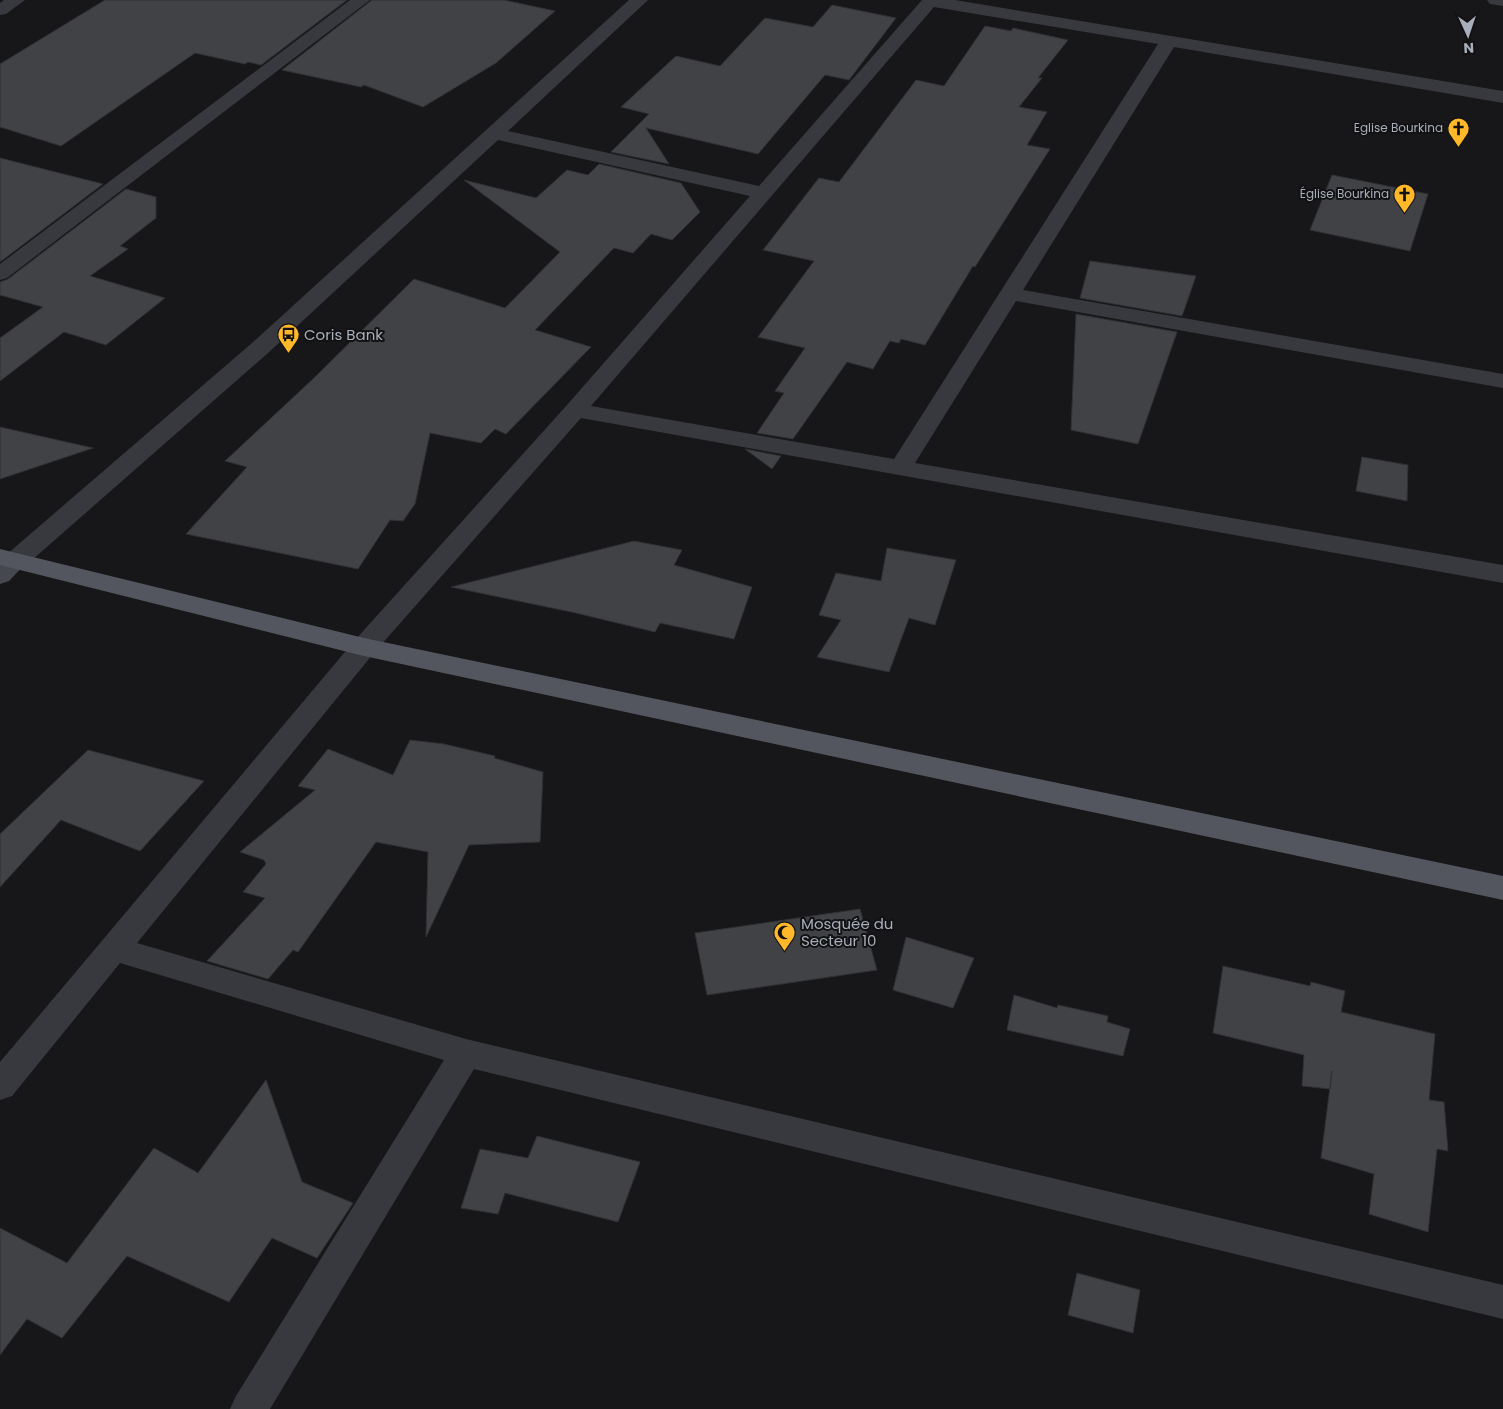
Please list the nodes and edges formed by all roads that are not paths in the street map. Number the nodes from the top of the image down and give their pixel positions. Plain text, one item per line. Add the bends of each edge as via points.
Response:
1 (16, 0) edge
2 (362, 0) edge
3 (639, 0) edge
4 (930, 0) edge
5 (1496, 0) edge
6 (1503, 1) edge
7 (0, 10) edge
8 (1169, 41) junction
9 (1503, 97) edge
10 (492, 133) junction
11 (763, 193) junction
12 (0, 274) edge
13 (1010, 294) junction
14 (1503, 380) edge
15 (575, 410) junction
16 (900, 468) junction
17 (5, 564) edge
18 (1503, 574) edge
19 (364, 647) junction
20 (1503, 888) edge
21 (115, 949) junction
22 (466, 1053) junction
23 (0, 1086) edge
24 (1503, 1302) edge
25 (249, 1409) edge

1 - 7 street
2 - 12 street
3 - 10 street
4 - 8 street
4 - 11 street
5 - 6 street
8 - 9 street
8 - 13 street
10 - 11 street
10 - 17 street via 260,348
11 - 15 street
13 - 14 street
13 - 16 street
15 - 16 street
15 - 19 street
16 - 18 street
17 - 19 main road
19 - 20 main road
19 - 21 street
21 - 22 street
21 - 23 street
22 - 24 street
22 - 25 street

